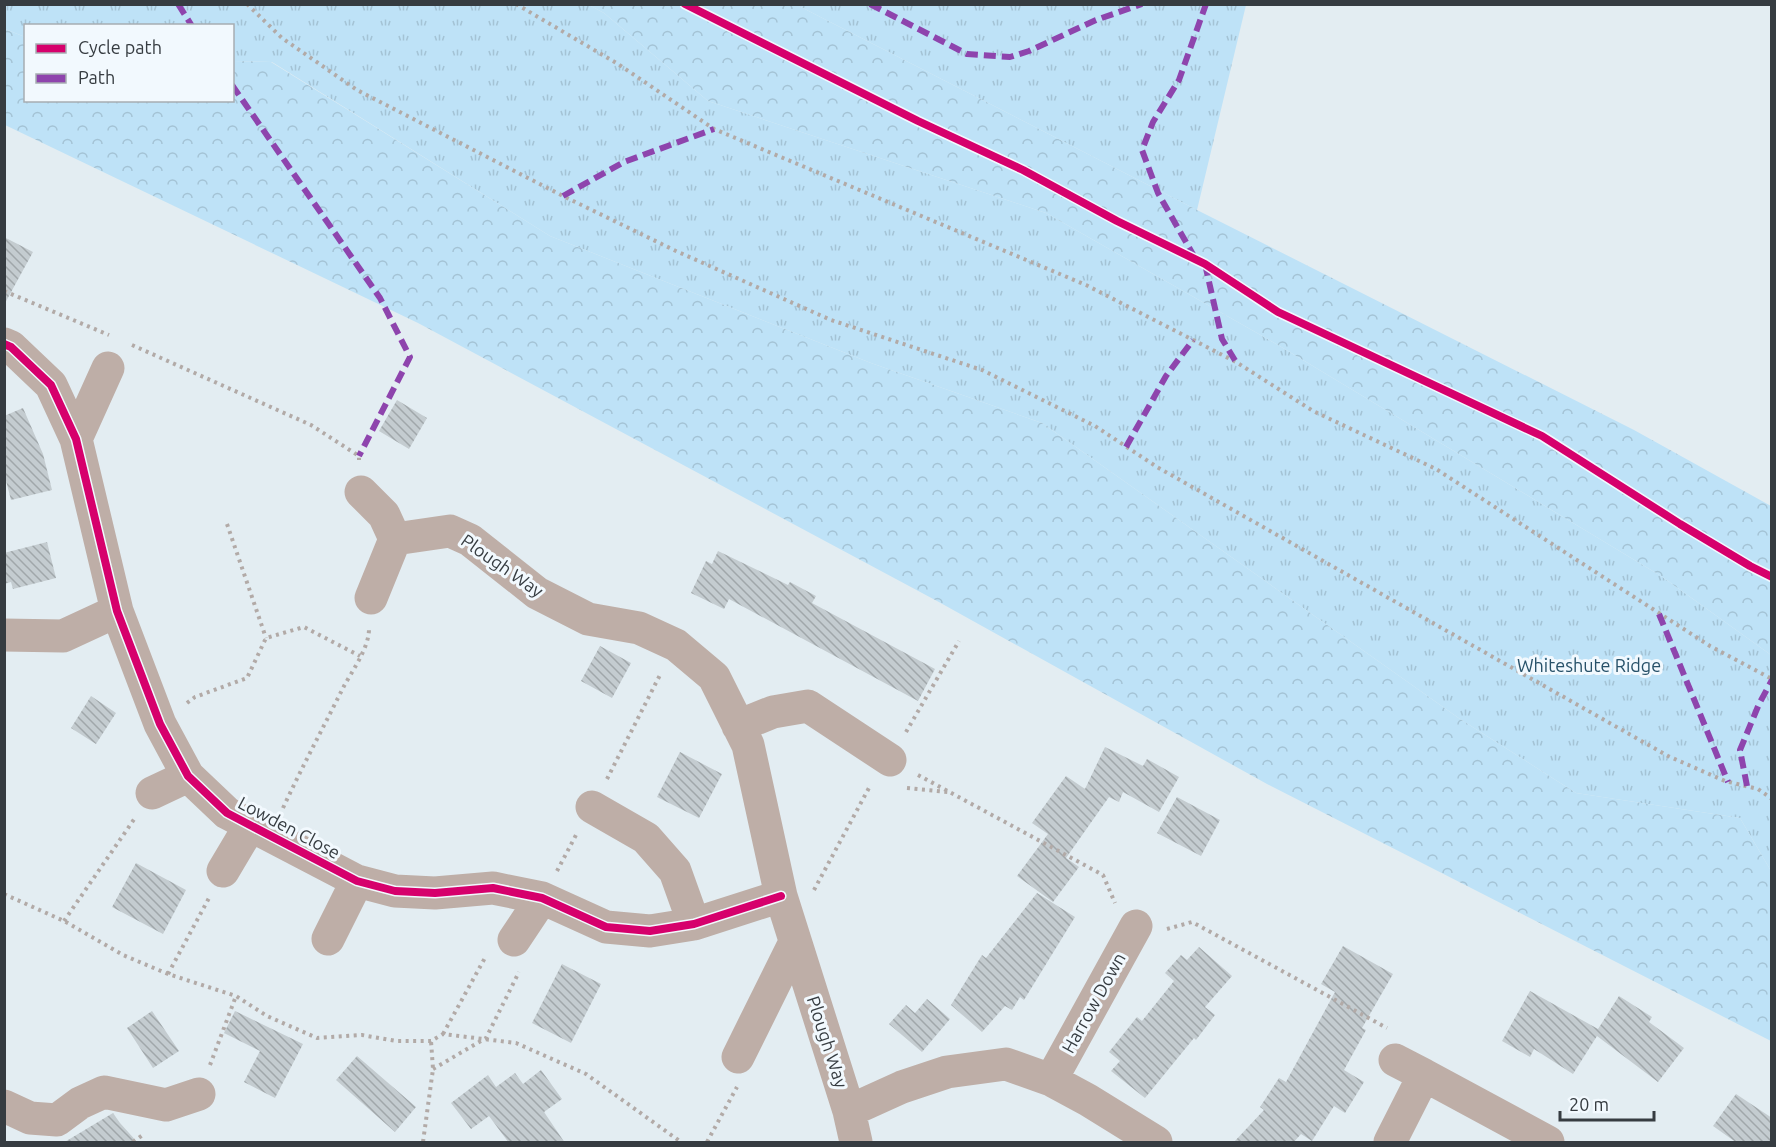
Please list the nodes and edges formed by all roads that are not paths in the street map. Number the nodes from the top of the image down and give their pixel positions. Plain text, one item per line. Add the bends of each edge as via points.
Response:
1 (4, 344) edge
2 (108, 368) dead end
3 (76, 439) junction
4 (361, 492) road end
5 (395, 538) junction
6 (370, 598) road end
7 (117, 611) junction
8 (4, 634) edge
9 (738, 726) junction
10 (898, 774) road end
11 (188, 776) junction
12 (152, 793) road end
13 (592, 807) road end
14 (261, 830) junction
15 (223, 871) road end
16 (357, 881) junction
17 (781, 896) junction
18 (542, 898) junction
19 (693, 924) junction
20 (1136, 925) road end
21 (328, 939) dead end
22 (515, 940) road end
23 (795, 942) junction
24 (738, 1057) road end
25 (1395, 1060) road end
26 (1424, 1075) junction
27 (1051, 1080) junction
28 (199, 1094) road end
29 (4, 1106) edge
30 (849, 1111) junction
31 (856, 1143) edge
32 (1156, 1143) edge
33 (1390, 1143) edge
34 (1548, 1143) edge

1 - 3 street, Lowden Close via 51,385
2 - 3 street
3 - 7 street, Lowden Close
4 - 5 street via 384,515
5 - 6 street
5 - 9 street, Plough Way via 450,531 470,540 537,593 588,619 639,628 676,645 714,677
7 - 8 street via 63,636
7 - 11 street, Lowden Close via 160,724
9 - 10 street via 773,711 807,706
9 - 17 street, Plough Way via 748,745
11 - 12 street
11 - 14 street, Lowden Close via 227,813
13 - 19 street via 646,838 675,871
14 - 15 street, Lowden Close
14 - 16 street, Lowden Close
16 - 18 street, Lowden Close via 395,891 435,893 493,888
16 - 21 street
17 - 19 street, Lowden Close
17 - 23 street, Plough Way
18 - 19 street, Lowden Close via 606,927 650,931
18 - 22 street
20 - 27 street, Harrow Down
23 - 24 street
23 - 30 street, Plough Way
25 - 26 street
26 - 33 street
26 - 34 street
27 - 30 street via 1006,1064 947,1072
27 - 32 street
28 - 29 street via 166,1105 104,1092 57,1120 30,1118
30 - 31 street, Plough Way

